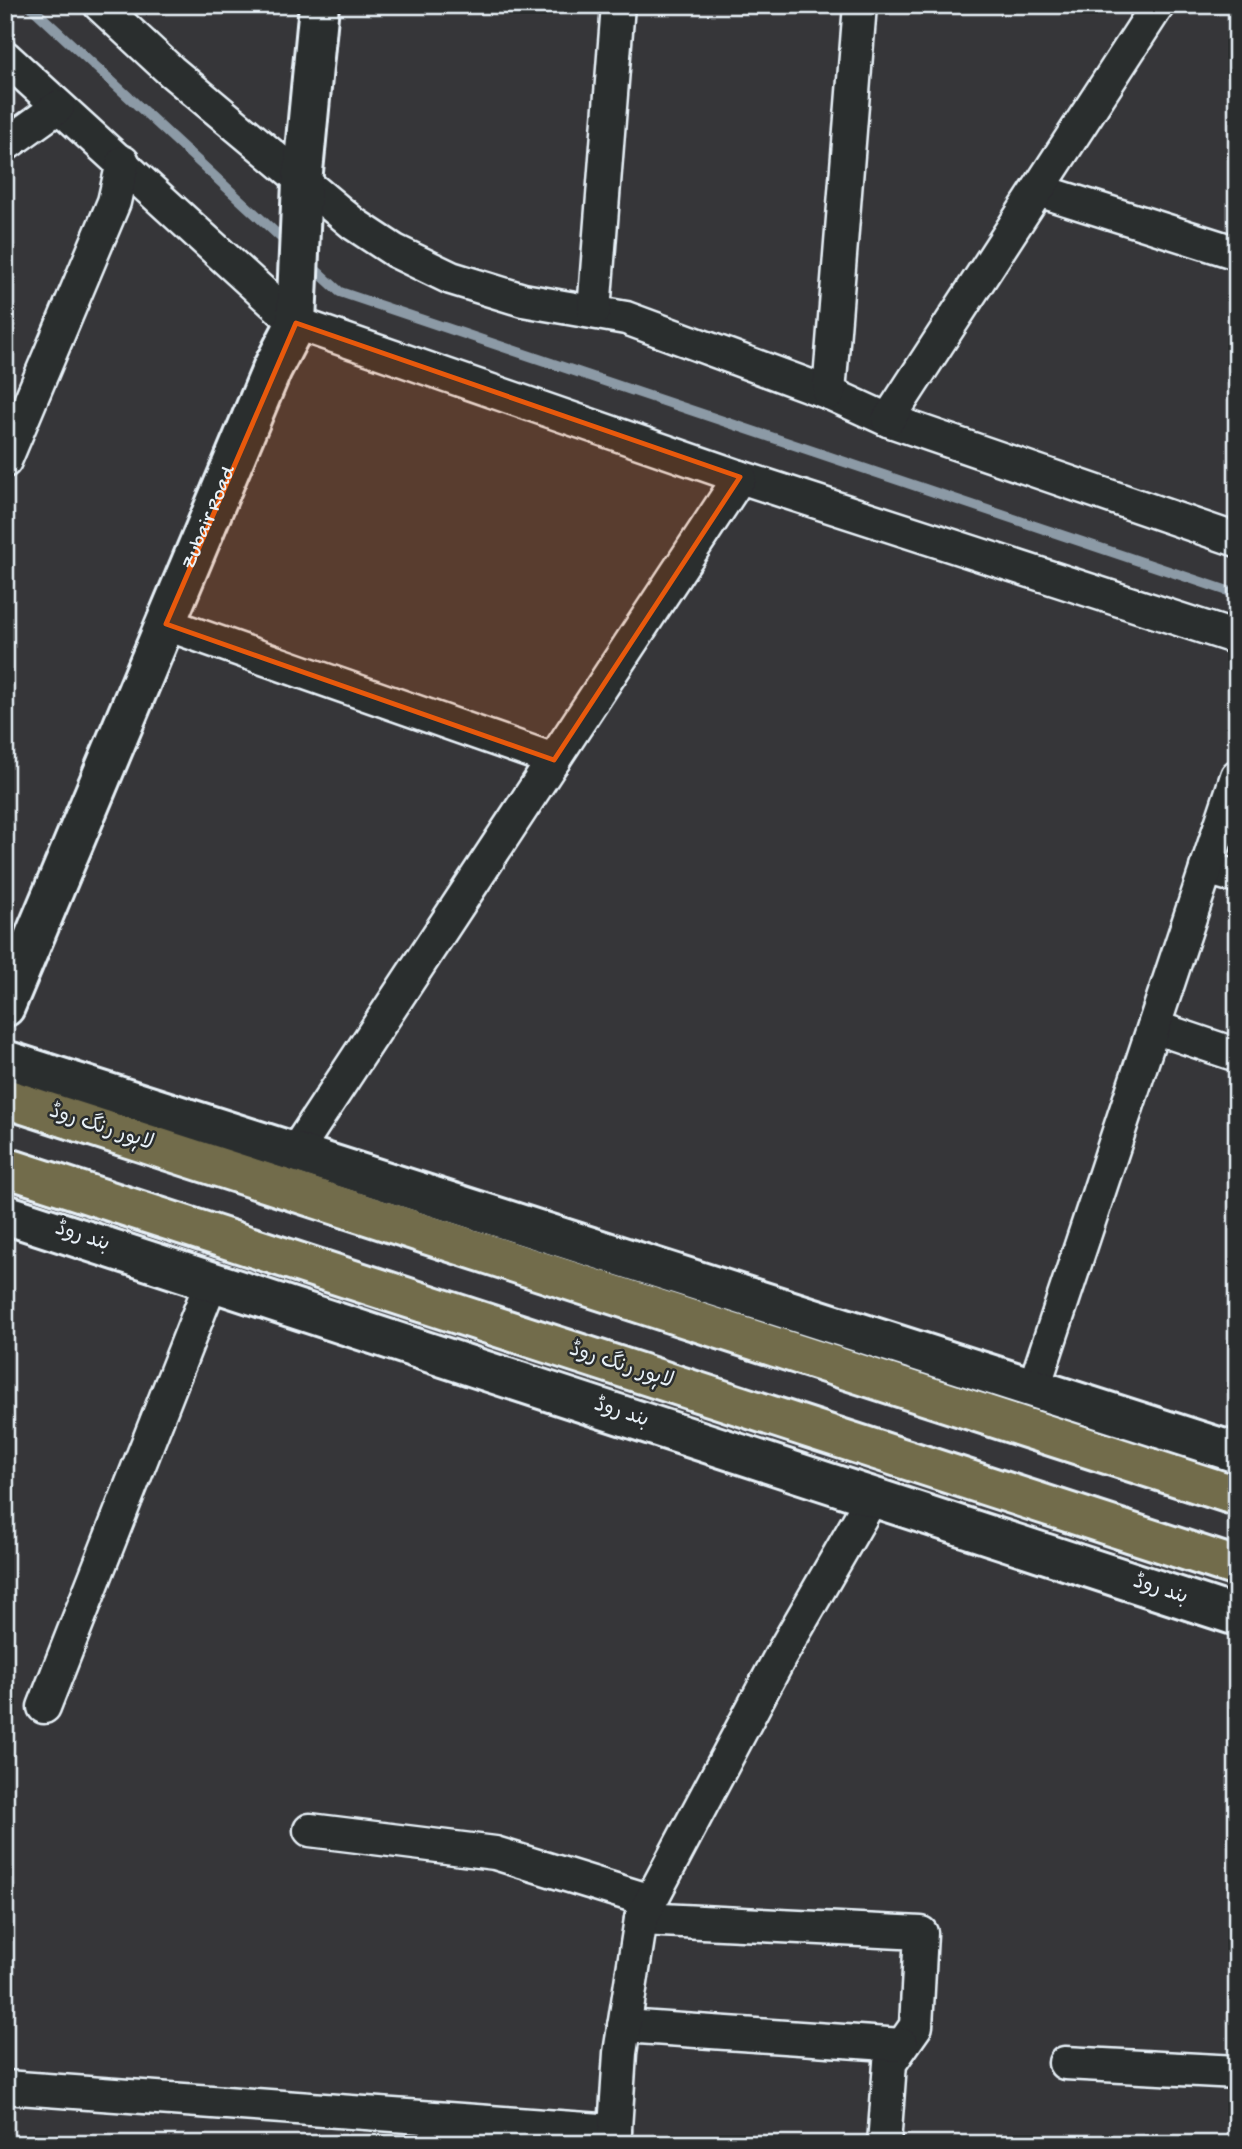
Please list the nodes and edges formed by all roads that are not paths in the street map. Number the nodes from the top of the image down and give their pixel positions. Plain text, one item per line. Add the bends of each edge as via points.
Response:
1 (100, 5) edge
2 (319, 5) edge
3 (618, 5) edge
4 (860, 5) edge
5 (1158, 5) edge
6 (5, 57) edge
7 (58, 107) junction
8 (5, 145) edge
9 (122, 162) junction
10 (1038, 190) junction
11 (301, 191) junction
12 (1237, 253) edge
13 (297, 306) junction
14 (594, 311) junction
15 (829, 393) junction
16 (888, 420) junction
17 (5, 461) edge
18 (740, 477) junction
19 (1237, 540) edge
20 (166, 624) junction
21 (1237, 638) edge
22 (554, 760) junction
23 (1237, 776) edge
24 (1206, 868) junction
25 (1237, 877) edge
26 (5, 1007) edge
27 (1154, 1027) junction
28 (1237, 1055) edge
29 (5, 1060) edge
30 (5, 1098) edge
31 (296, 1151) junction
32 (5, 1167) edge
33 (5, 1214) edge
34 (212, 1280) junction
35 (1034, 1387) junction
36 (1237, 1453) edge
37 (873, 1496) junction
38 (1237, 1496) edge
39 (1237, 1567) edge
40 (1237, 1616) edge
41 (44, 1707) dead end
42 (310, 1830) dead end
43 (646, 1910) junction
44 (624, 2026) junction
45 (902, 2045) junction
46 (1065, 2063) dead end
47 (1237, 2072) edge
48 (5, 2087) edge
49 (615, 2138) edge
50 (884, 2144) edge

1 - 11 street
2 - 11 main road, Zubair Road
3 - 14 street
4 - 15 street
5 - 10 street
6 - 7 street
7 - 8 street
7 - 9 street
9 - 13 street
9 - 17 street via 114,202
10 - 12 street
10 - 16 street
11 - 13 main road, Zubair Road
11 - 14 street via 395,251 451,278 523,300
13 - 18 street
13 - 20 main road, Zubair Road
14 - 15 street via 626,318
15 - 16 street
16 - 19 street
18 - 21 street
18 - 22 street
20 - 22 street
20 - 26 main road, Zubair Road
22 - 31 street
23 - 24 street
24 - 25 street
24 - 27 street
27 - 28 street
27 - 35 street
29 - 31 main road
30 - 38 highway, لاہور رنگ روڈ
31 - 35 main road
32 - 39 highway, لاہور رنگ روڈ
33 - 34 main road, بند روڈ
34 - 37 main road, بند روڈ
34 - 41 street
35 - 36 main road
37 - 40 main road, بند روڈ
37 - 43 street via 780,1657
42 - 43 street via 495,1853
43 - 44 street
43 - 45 street via 921,1933 916,2025
44 - 45 street
44 - 49 street
45 - 50 street via 890,2063
46 - 47 street
48 - 49 street

